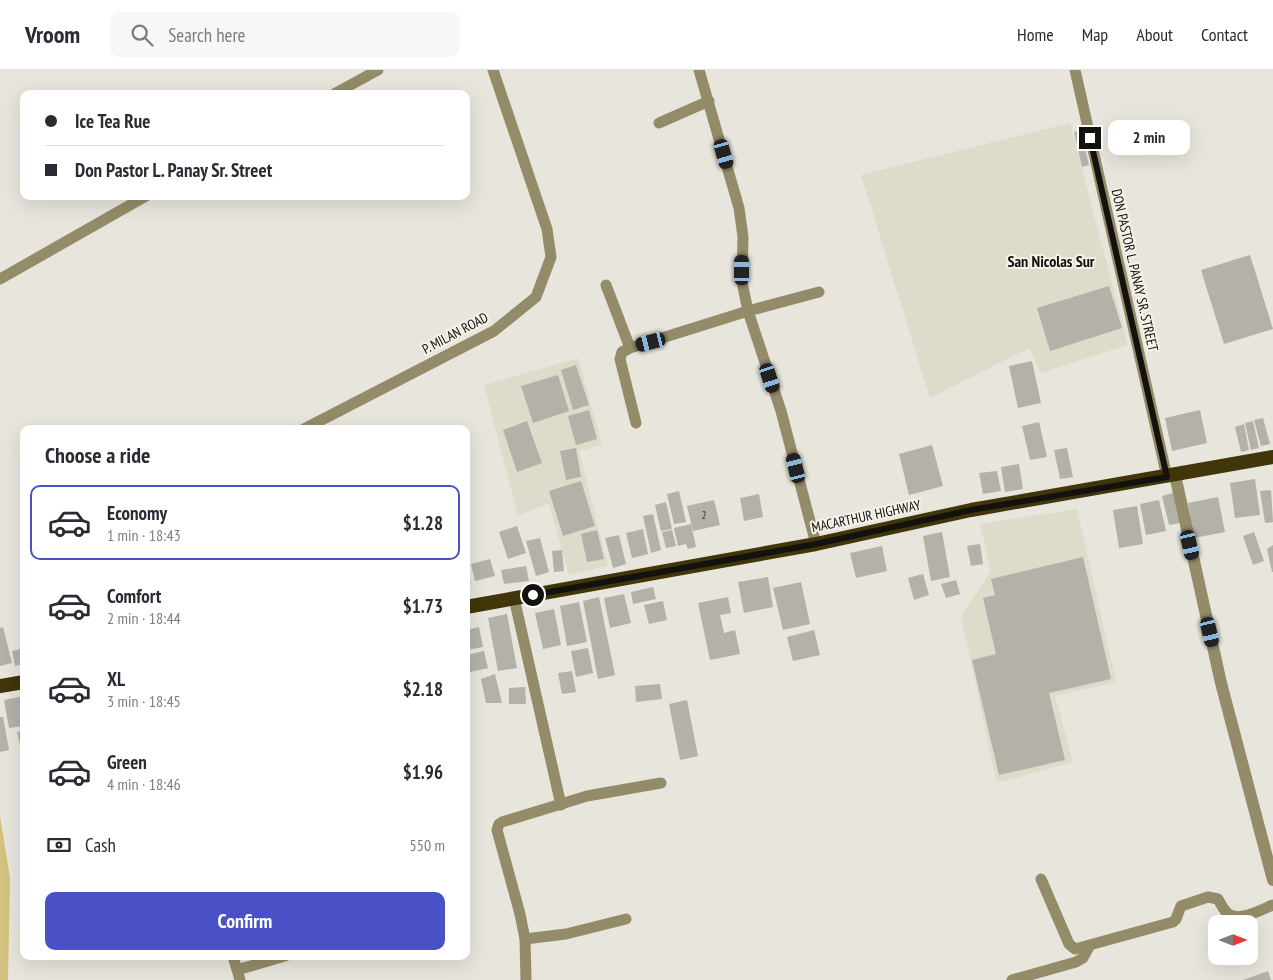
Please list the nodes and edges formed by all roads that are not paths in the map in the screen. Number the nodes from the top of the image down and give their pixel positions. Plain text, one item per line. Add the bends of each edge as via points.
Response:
1 (378, 70) edge
2 (493, 70) edge
3 (699, 70) edge
4 (1075, 70) edge
5 (341, 90) edge
6 (709, 101) junction
7 (660, 123) dead end
8 (139, 200) edge
9 (0, 280) edge
10 (606, 285) dead end
11 (819, 292) dead end
12 (748, 311) junction
13 (630, 348) junction
14 (636, 423) dead end
15 (312, 425) edge
16 (1273, 457) edge
17 (1171, 476) junction
18 (816, 544) junction
19 (514, 598) junction
20 (470, 606) edge
21 (20, 683) edge
22 (0, 686) edge
23 (661, 783) dead end
24 (561, 805) junction
25 (1042, 879) dead end
26 (1273, 880) edge
27 (1273, 905) edge
28 (626, 919) dead end
29 (525, 939) junction
30 (1090, 945) junction
31 (234, 960) edge
32 (275, 960) edge
33 (238, 975) edge
34 (526, 980) edge
35 (1012, 980) edge

1 - 5 street
2 - 15 street, P. MILAN ROAD via 547,229 551,257 536,298 494,331
3 - 6 street
4 - 17 street, DON PASTOR L. PANAY SR. STREET
6 - 7 street
6 - 12 street via 739,208 743,237 742,282
8 - 9 street
10 - 13 street
11 - 12 street
12 - 13 street
12 - 18 street via 781,411
13 - 14 street via 622,352 620,359
16 - 17 highway, MACARTHUR HIGHWAY
17 - 18 highway, MACARTHUR HIGHWAY via 971,510
17 - 26 street
18 - 19 highway, MACARTHUR HIGHWAY
19 - 20 highway, MACARTHUR HIGHWAY
19 - 24 street
21 - 22 highway
23 - 24 street via 587,796
24 - 29 street via 502,822 498,827
25 - 30 street via 1068,944 1075,949
27 - 30 street via 1236,917 1224,910 1218,899 1208,897 1181,906 1173,922
28 - 29 street via 566,934
29 - 34 street
30 - 35 street via 1083,958 1076,962
31 - 33 street
32 - 33 street

